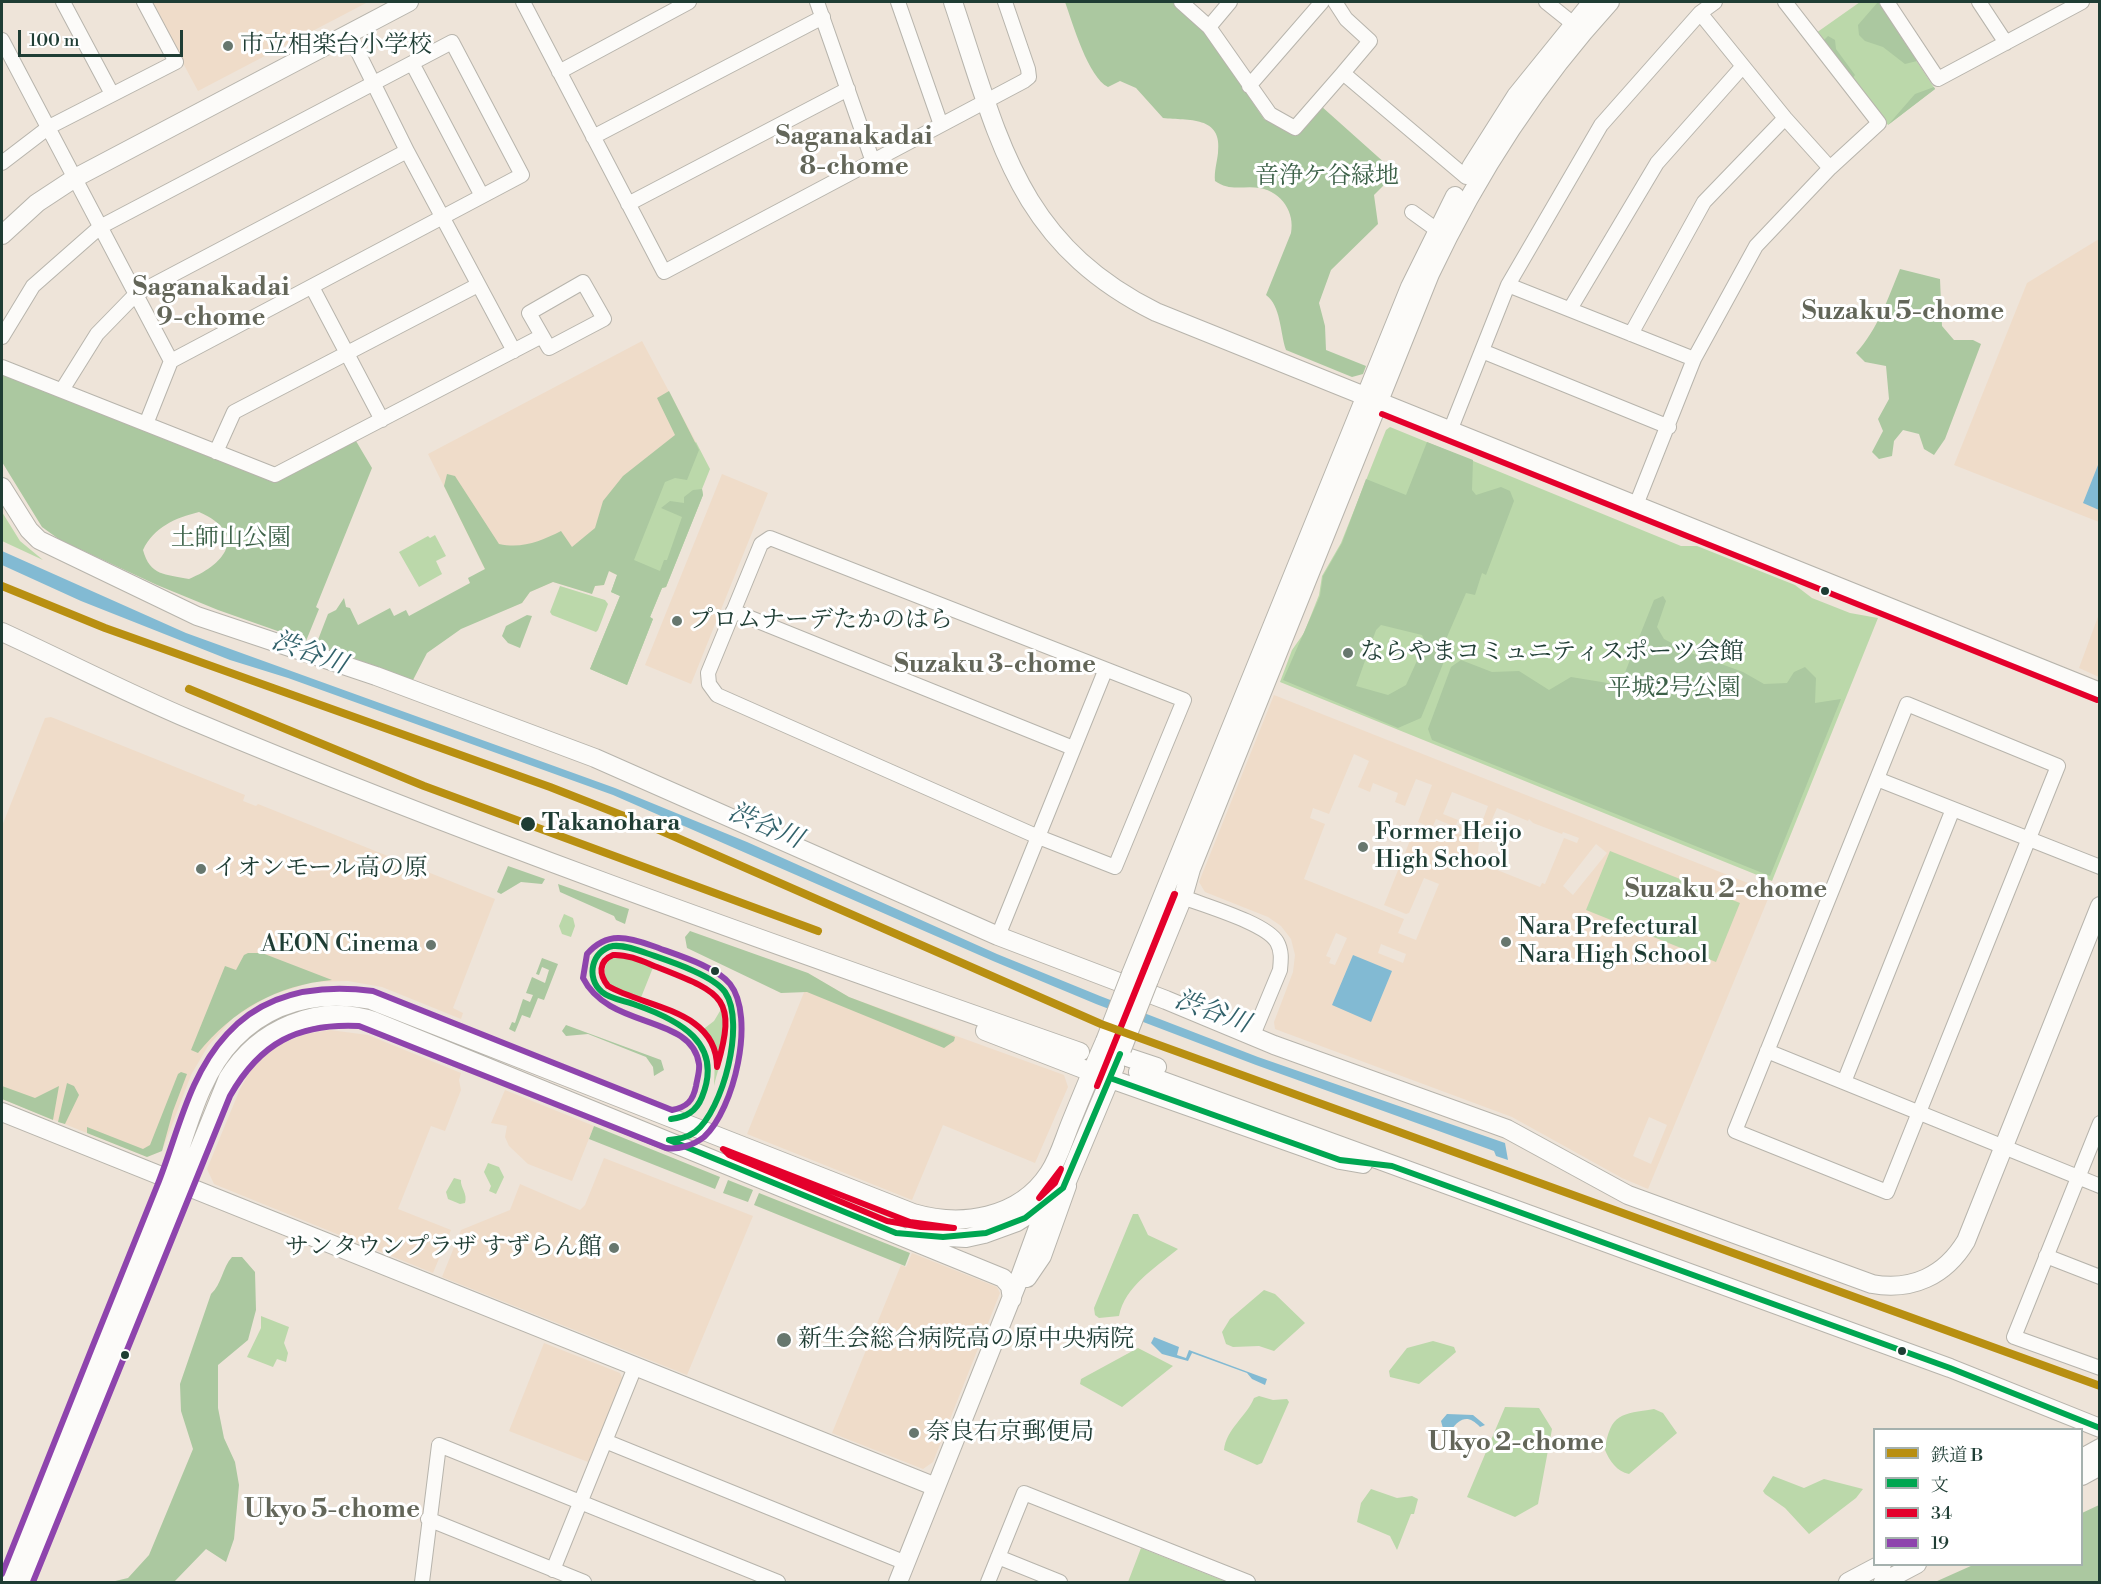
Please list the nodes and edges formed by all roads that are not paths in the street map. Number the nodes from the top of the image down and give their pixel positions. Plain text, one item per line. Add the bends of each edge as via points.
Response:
1 (63, 2) edge
2 (144, 2) edge
3 (409, 2) edge
4 (524, 2) edge
5 (689, 2) edge
6 (817, 2) edge
7 (898, 2) edge
8 (953, 2) edge
9 (1005, 2) edge
10 (1181, 2) edge
11 (1230, 2) edge
12 (1322, 2) edge
13 (1335, 2) edge
14 (1546, 2) edge
15 (1592, 2) edge
16 (1610, 2) edge
17 (1714, 2) edge
18 (1785, 2) edge
19 (1887, 2) edge
20 (1979, 2) edge
21 (2074, 3) edge
22 (1701, 13) junction
23 (823, 17) junction
24 (1209, 27) junction
25 (1577, 27) junction
26 (349, 34) junction
27 (2, 40) edge
28 (2006, 43) junction
29 (412, 63) junction
30 (7, 64) edge
31 (1743, 66) junction
32 (560, 72) junction
33 (1343, 73) junction
34 (374, 83) junction
35 (1249, 86) junction
36 (848, 89) junction
37 (112, 94) junction
38 (987, 102) junction
39 (1785, 118) junction
40 (941, 125) junction
41 (49, 127) junction
42 (594, 137) junction
43 (407, 151) junction
44 (873, 162) junction
45 (2, 163) edge
46 (1830, 168) junction
47 (75, 177) junction
48 (1466, 177) junction
49 (482, 196) junction
50 (628, 204) junction
51 (1412, 212) dead end
52 (443, 217) junction
53 (100, 227) junction
54 (1437, 230) junction
55 (2, 235) edge
56 (478, 285) junction
57 (1508, 285) junction
58 (312, 287) junction
59 (136, 294) junction
60 (1570, 309) junction
61 (1631, 334) junction
62 (542, 336) junction
63 (2, 337) edge
64 (514, 351) junction
65 (1482, 351) junction
66 (347, 353) junction
67 (1694, 359) junction
68 (171, 361) junction
69 (2, 367) edge
70 (62, 390) junction
71 (1372, 400) junction
72 (382, 420) junction
73 (146, 424) junction
74 (1669, 427) junction
75 (1450, 431) junction
76 (216, 452) junction
77 (2, 487) edge
78 (1636, 505) junction
79 (733, 611) junction
80 (2, 632) edge
81 (1105, 671) junction
82 (2100, 692) edge
83 (1073, 748) junction
84 (1877, 779) junction
85 (1953, 809) junction
86 (1036, 836) junction
87 (2029, 839) junction
88 (2100, 867) edge
89 (1183, 897) junction
90 (2100, 906) edge
91 (998, 936) junction
92 (812, 957) junction
93 (1253, 1035) junction
94 (1103, 1045) junction
95 (1767, 1051) junction
96 (1080, 1052) dead end
97 (1121, 1052) junction
98 (1091, 1072) junction
99 (1138, 1072) dead end
100 (1110, 1078) junction
101 (1844, 1082) junction
102 (2, 1112) edge
103 (1919, 1113) junction
104 (2100, 1123) edge
105 (2004, 1147) junction
106 (1392, 1166) junction
107 (1052, 1168) junction
108 (1070, 1176) junction
109 (2078, 1177) junction
110 (176, 1182) junction
111 (2100, 1186) edge
112 (1022, 1199) junction
113 (1047, 1203) junction
114 (1053, 1226) junction
115 (896, 1233) junction
116 (2046, 1257) junction
117 (2100, 1277) edge
118 (1012, 1299) junction
119 (635, 1367) junction
120 (2100, 1368) edge
121 (2054, 1410) junction
122 (2060, 1428) edge
123 (2100, 1428) edge
124 (605, 1441) junction
125 (2100, 1448) edge
126 (2083, 1457) edge
127 (2100, 1466) edge
128 (2083, 1475) edge
129 (936, 1487) junction
130 (580, 1503) junction
131 (428, 1519) junction
132 (998, 1557) junction
133 (906, 1563) junction
134 (1878, 1566) edge
135 (1913, 1566) edge
136 (553, 1570) junction
137 (8, 1582) edge
138 (23, 1582) edge
139 (422, 1582) edge
140 (584, 1582) edge
141 (778, 1582) edge
142 (898, 1582) edge
143 (988, 1582) edge
144 (1060, 1582) edge
145 (1248, 1582) edge
146 (1848, 1582) edge
147 (1883, 1582) edge

1 - 37 street
2 - 37 street via 176,62
3 - 26 street
4 - 32 street
5 - 32 street
6 - 23 street
7 - 40 street
8 - 38 street
9 - 38 street via 1029,76
10 - 24 street
11 - 24 street
12 - 35 street
13 - 33 street via 1346,19 1370,40
14 - 25 street
15 - 25 street
16 - 25 street
17 - 22 street
18 - 46 street via 1879,123
19 - 28 street via 1938,79
20 - 28 street
21 - 28 street
22 - 31 street
22 - 57 street via 1601,125
23 - 36 street
23 - 42 street
24 - 35 street
25 - 48 street via 1498,121
25 - 71 street via 1498,146 1460,212
26 - 34 street
26 - 47 street
27 - 30 street
29 - 34 street
29 - 49 street
29 - 49 street via 452,42 522,175
30 - 41 street
31 - 39 street
31 - 60 street via 1656,163
32 - 42 street
33 - 35 street via 1295,128 1270,114
33 - 48 street
34 - 43 street
34 - 53 street
36 - 44 street
36 - 50 street
37 - 41 street
38 - 40 street
38 - 71 street via 1005,154 1033,207 1062,245 1100,280 1156,312
39 - 46 street
39 - 61 street via 1704,202
40 - 44 street
41 - 45 street
41 - 47 street
42 - 50 street
43 - 52 street
43 - 59 street
44 - 50 street via 664,272
46 - 67 street via 1756,246
47 - 53 street
47 - 55 street via 37,203
48 - 54 street
49 - 52 street
51 - 54 street
52 - 56 street
52 - 58 street
53 - 59 street
53 - 63 street via 33,286
54 - 71 street
56 - 64 street
56 - 66 street
57 - 60 street
57 - 65 street
58 - 66 street
58 - 68 street
59 - 68 street
59 - 70 street via 97,334
60 - 61 street
61 - 67 street
62 - 62 street via 549,348 604,319 583,282 529,313
62 - 64 street
64 - 72 street
65 - 74 street
65 - 75 street
66 - 72 street
66 - 76 street via 231,415
67 - 74 street
68 - 73 street
69 - 70 street
70 - 73 street
71 - 75 street
71 - 89 street
71 - 94 street, bridge
72 - 76 street via 275,475
73 - 76 street
74 - 78 street
75 - 78 street
77 - 91 street via 39,540 197,616 376,676 596,758
78 - 82 street
79 - 81 street via 761,544 773,538
79 - 83 street
79 - 86 street via 708,673 709,684 717,695
80 - 92 street via 189,719 442,822
81 - 83 street
81 - 86 street via 1184,700 1115,867
83 - 86 street
84 - 85 street
84 - 87 street via 1907,704 2058,766
84 - 95 street
85 - 87 street
85 - 101 street
86 - 91 street
87 - 88 street
87 - 103 street
89 - 93 street via 1265,930 1276,941 1280,970
89 - 97 street, bridge
90 - 105 street
91 - 93 street
92 - 94 street via 885,970
92 - 96 street
92 - 98 street via 872,987
93 - 105 street via 1520,1134 1628,1195 1880,1286 1916,1283 1952,1262 1966,1241
94 - 97 street
94 - 98 street
95 - 101 street
95 - 103 street via 1735,1131 1887,1192
97 - 100 street
97 - 106 street via 1362,1143
98 - 100 street
98 - 107 street
99 - 106 street
100 - 106 street via 1340,1160
100 - 108 street
101 - 103 street
102 - 110 street
103 - 105 street
104 - 109 street
105 - 109 street
106 - 121 street via 1785,1307
107 - 112 street
107 - 113 street
108 - 113 street
108 - 114 street
109 - 111 street
109 - 116 street
110 - 112 street via 207,1079 233,1040 278,1007 307,998 340,995 385,1004 929,1218 965,1220 1000,1212
110 - 115 street via 228,1078 247,1054 290,1024 337,1014 378,1022
110 - 119 street
110 - 137 street
110 - 138 street
112 - 113 street via 1041,1198
113 - 114 street
113 - 115 street via 1017,1222 966,1238
113 - 118 street
114 - 118 street via 1042,1256
115 - 118 street via 1003,1278 1010,1286
116 - 117 street
116 - 120 street via 2014,1337
118 - 129 street
119 - 124 street
119 - 129 street
121 - 122 street
121 - 123 street
124 - 130 street
124 - 133 street
125 - 126 street
127 - 128 street
129 - 133 street
130 - 131 street via 440,1445
130 - 136 street
130 - 141 street
131 - 136 street
131 - 139 street
132 - 143 street
132 - 144 street
132 - 145 street via 1024,1493
133 - 142 street
134 - 146 street
135 - 147 street
136 - 140 street

